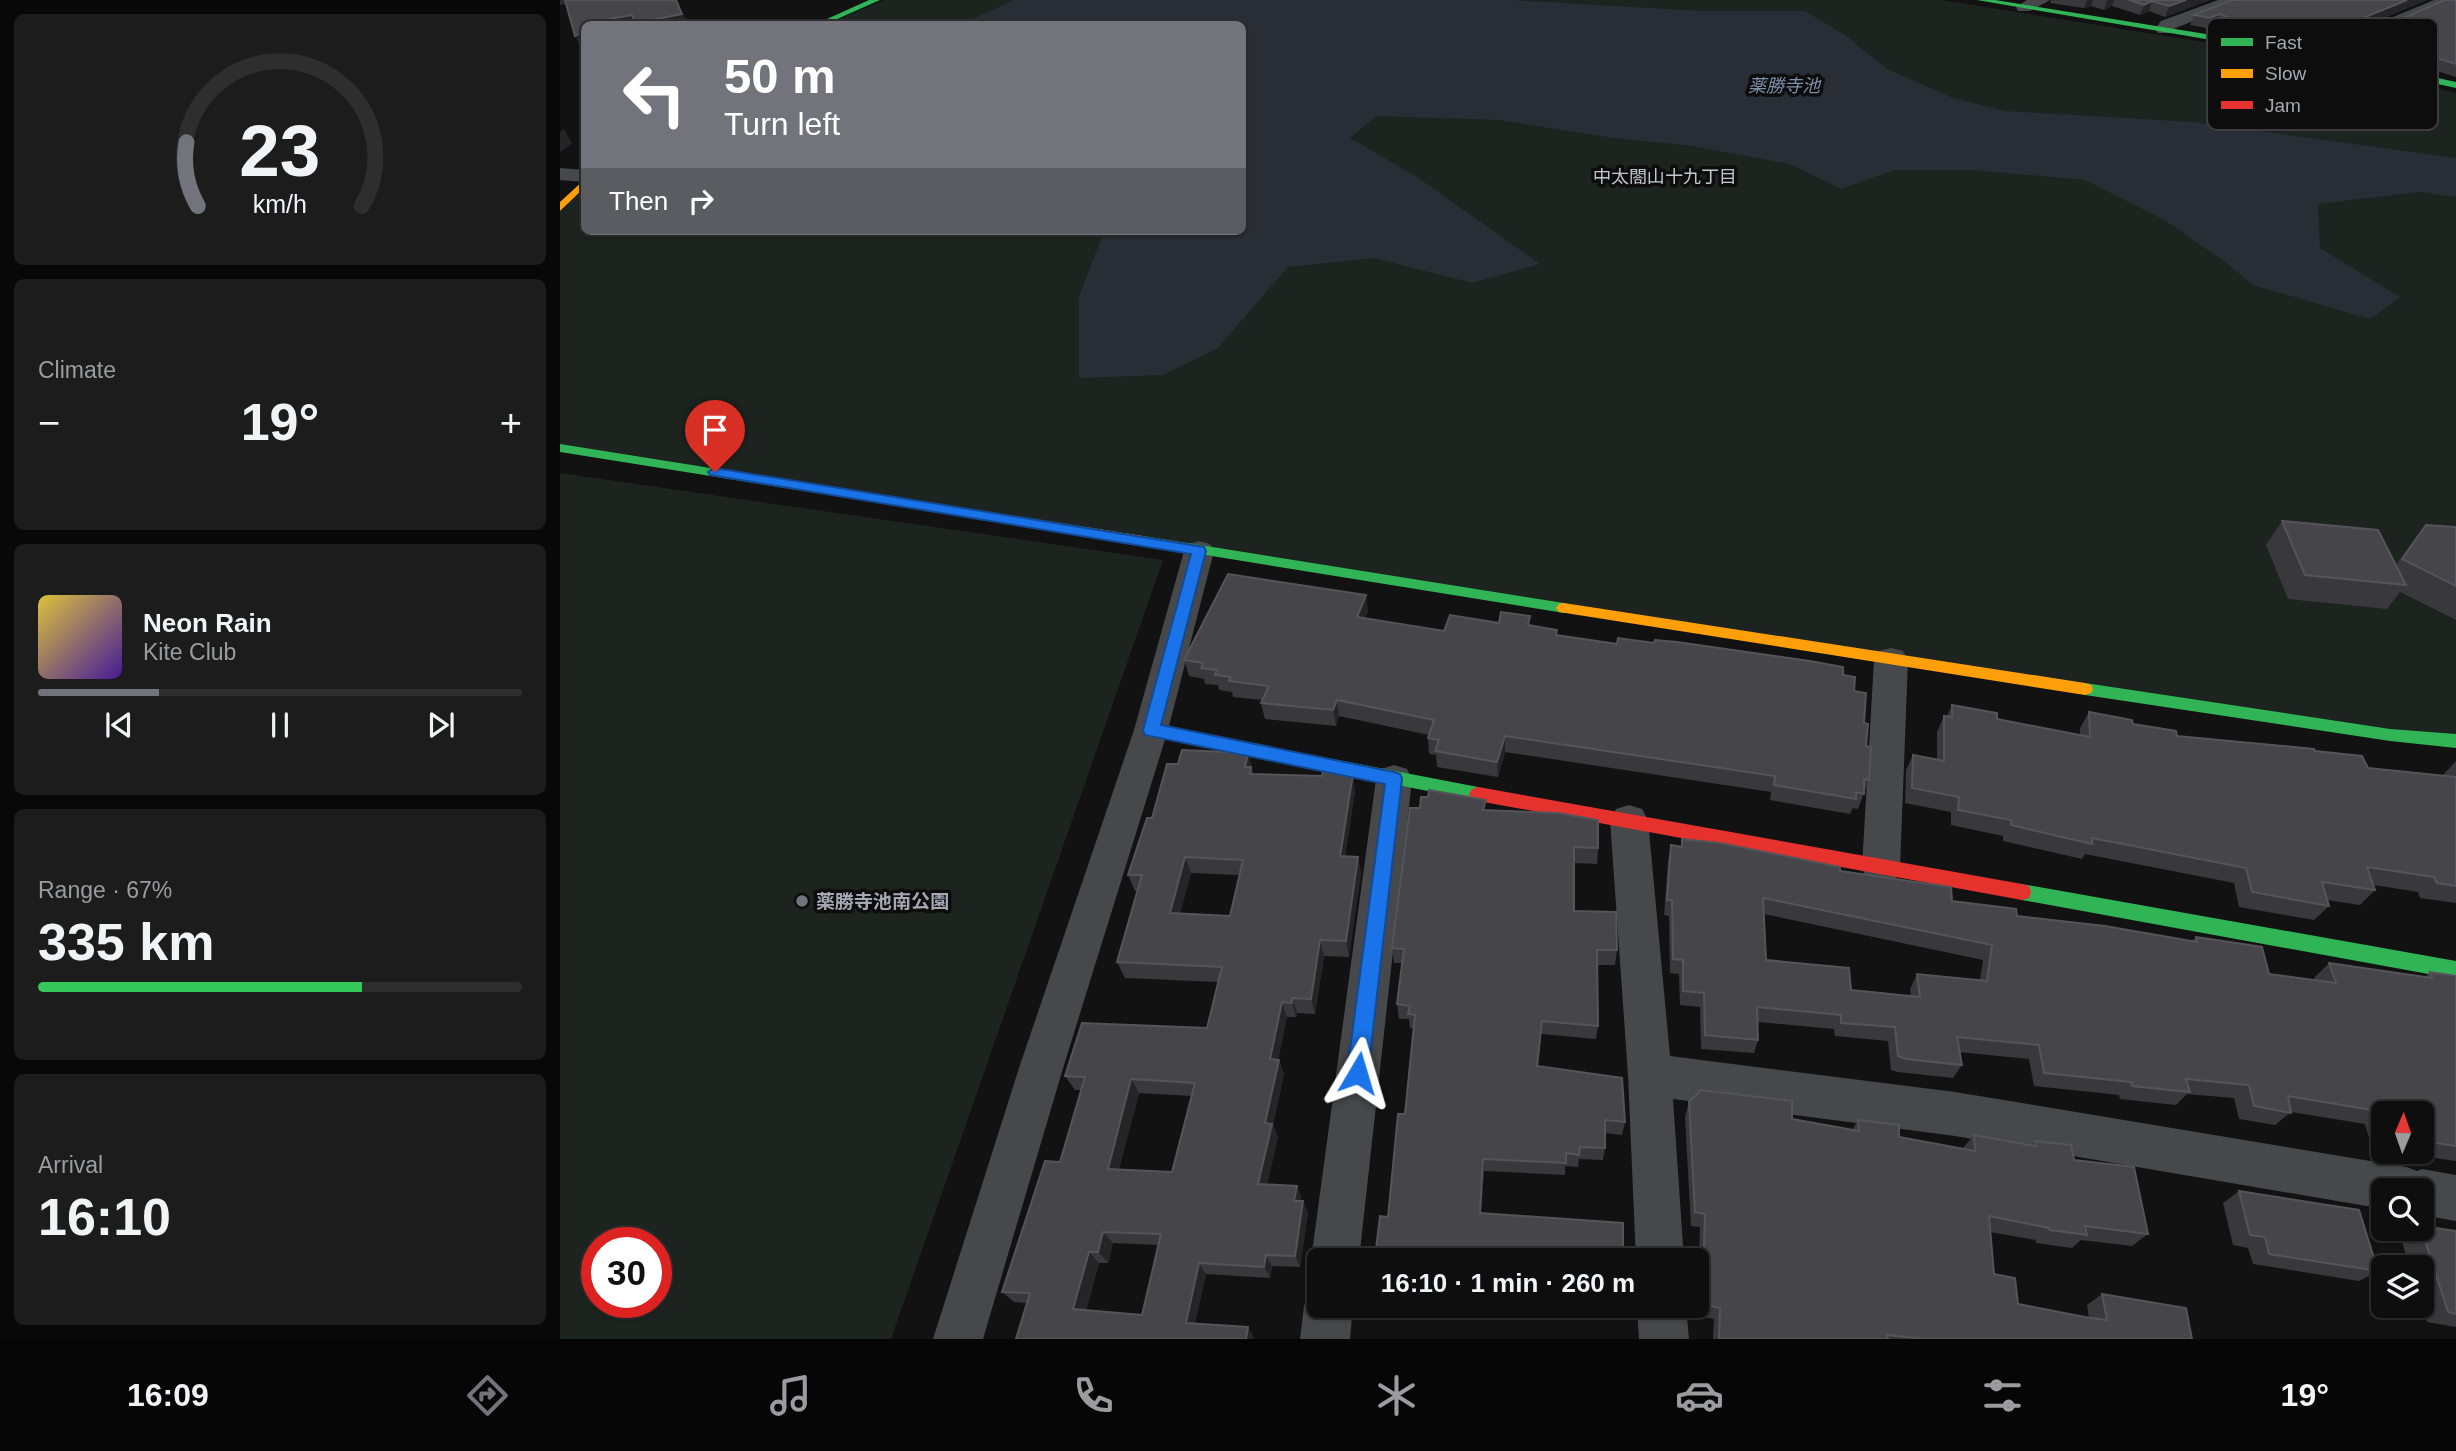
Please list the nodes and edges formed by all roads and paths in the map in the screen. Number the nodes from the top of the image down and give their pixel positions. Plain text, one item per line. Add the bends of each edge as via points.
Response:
1 (876, 0) edge
2 (1981, 0) edge
3 (2042, 0) edge
4 (2233, 0) edge
5 (2448, 0) edge
6 (2024, 7) junction
7 (2405, 18) edge
8 (827, 21) edge
9 (2164, 29) junction
10 (2207, 36) edge
11 (2438, 81) edge
12 (2456, 85) edge
13 (560, 174) edge
14 (581, 176) edge
15 (581, 186) edge
16 (560, 208) edge
17 (560, 448) edge
18 (1199, 551) junction
19 (1891, 660) junction
20 (1151, 730) junction
21 (2456, 741) edge
22 (1394, 779) junction
23 (1629, 820) junction
24 (1881, 868) junction
25 (2456, 970) edge
26 (1650, 1074) junction
27 (2371, 1184) edge
28 (2434, 1194) edge
29 (2456, 1198) edge
30 (1336, 1248) edge
31 (1659, 1248) edge
32 (1328, 1318) edge
33 (1663, 1318) edge
34 (958, 1339) edge
35 (1325, 1339) edge
36 (1664, 1339) edge

1 - 8 street
2 - 6 street
3 - 6 street
4 - 9 street
5 - 7 street
6 - 9 street
9 - 10 street
11 - 12 street
13 - 14 street
15 - 16 street
17 - 18 street
18 - 19 street
18 - 20 street
19 - 21 street
19 - 24 street
20 - 22 street
20 - 34 street
22 - 23 street
22 - 30 street
23 - 24 street
23 - 26 street
24 - 25 street
26 - 27 street via 1955,1114
26 - 31 street
28 - 29 street
32 - 35 street
33 - 36 street

